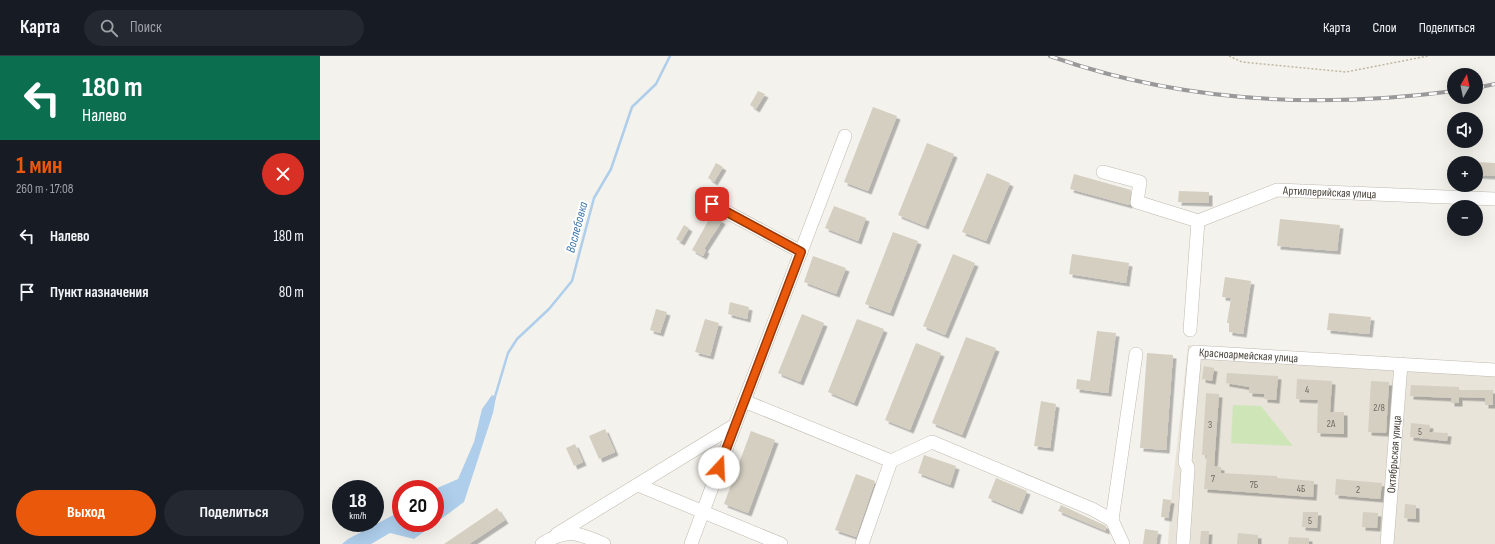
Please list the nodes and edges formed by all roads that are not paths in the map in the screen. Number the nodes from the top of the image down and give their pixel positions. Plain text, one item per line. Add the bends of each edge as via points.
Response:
1 (845, 136) dead end
2 (1103, 172) dead end
3 (1495, 199) edge
4 (712, 204) dead end
5 (1198, 221) junction
6 (801, 252) junction
7 (1190, 330) dead end
8 (1136, 354) dead end
9 (1401, 364) junction
10 (1495, 370) edge
11 (744, 401) junction
12 (735, 425) junction
13 (891, 461) junction
14 (638, 484) junction
15 (703, 512) junction
16 (1112, 520) junction
17 (557, 534) junction
18 (542, 544) edge
19 (604, 544) edge
20 (691, 544) edge
21 (781, 544) edge
22 (862, 544) edge
23 (1123, 544) edge
24 (1183, 544) edge
25 (1387, 544) edge

1 - 6 street
2 - 5 street via 1140,182 1137,202
3 - 5 street, Артиллерийская улица via 1277,190
4 - 6 street
5 - 7 street
6 - 11 street
8 - 16 street
9 - 10 street, Красноармейская улица
9 - 24 street, Красноармейская улица via 1196,352 1185,462 1188,468
9 - 25 street, Октябрьская улица
11 - 12 street
11 - 13 street
12 - 14 street
12 - 15 street
13 - 16 street via 932,442 1092,509
13 - 22 street
14 - 15 street
14 - 17 street
15 - 20 street
15 - 21 street
16 - 23 street
17 - 18 street
17 - 19 street via 580,534

